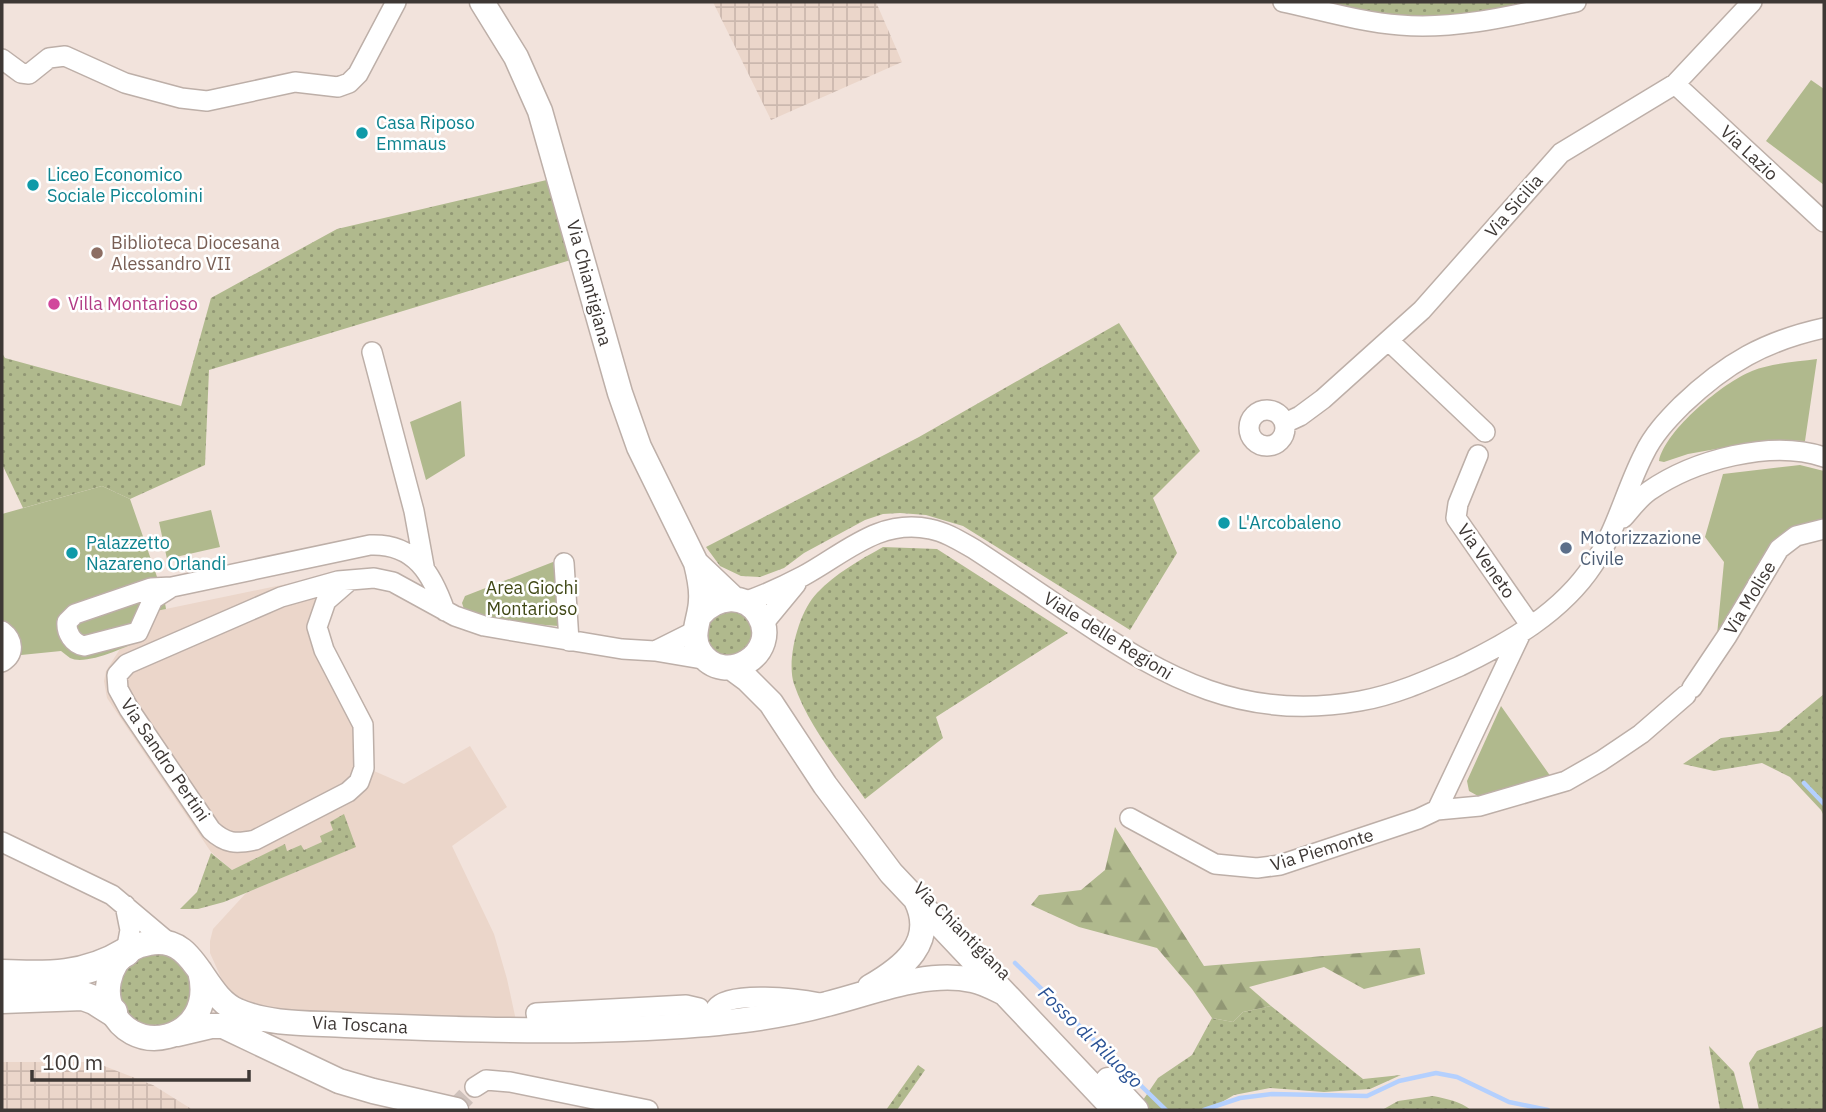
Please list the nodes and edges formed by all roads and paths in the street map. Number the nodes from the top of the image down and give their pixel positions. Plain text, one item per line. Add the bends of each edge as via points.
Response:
1 (396, 2) edge
2 (482, 2) edge
3 (1283, 2) edge
4 (1576, 2) edge
5 (1752, 2) edge
6 (2, 59) edge
7 (1675, 84) junction
8 (1824, 222) edge
9 (1824, 328) edge
10 (1389, 341) junction
11 (372, 352) dead end
12 (1681, 406) junction
13 (1285, 423) dead end
14 (1485, 432) dead end
15 (1478, 455) dead end
16 (1824, 457) edge
17 (1675, 475) junction
18 (1824, 529) edge
19 (1614, 530) junction
20 (564, 563) dead end
21 (696, 563) junction
22 (424, 566) junction
23 (804, 575) junction
24 (349, 581) junction
25 (172, 587) junction
26 (132, 595) junction
27 (739, 600) junction
28 (445, 611) junction
29 (146, 614) junction
30 (698, 623) junction
31 (763, 624) junction
32 (1526, 629) junction
33 (2, 631) edge
34 (569, 641) junction
35 (654, 651) junction
36 (756, 656) junction
37 (708, 660) junction
38 (2, 662) edge
39 (732, 668) junction
40 (1689, 691) joint
41 (771, 703) junction
42 (1437, 810) junction
43 (1130, 818) dead end
44 (2, 842) edge
45 (872, 845) junction
46 (915, 898) junction
47 (125, 905) junction
48 (964, 937) junction
49 (169, 943) junction
50 (126, 952) junction
51 (911, 955) junction
52 (200, 971) junction
53 (2, 974) edge
54 (924, 980) junction
55 (1004, 993) junction
56 (2, 999) edge
57 (840, 1001) junction
58 (113, 1012) junction
59 (173, 1035) junction
60 (475, 1087) tunnel mouth
61 (456, 1110) edge
62 (648, 1110) edge
63 (1115, 1110) edge
64 (1136, 1110) edge

1 - 6 street via 358,74 338,87 295,82 202,102 125,83 65,56 49,58 29,74
2 - 21 main road, Via Chiantigiana via 533,92 625,411
3 - 4 street via 1374,22 1423,26 1513,16
5 - 7 street, Via Sicilia
7 - 8 street, Via Lazio
7 - 10 street, Via Sicilia via 1561,153 1434,299
9 - 12 street, Viale delle Regioni via 1743,356
10 - 13 street, Via Sicilia via 1311,408
10 - 14 street
11 - 22 street
12 - 17 street via 1649,463 1657,474
12 - 19 street, Viale delle Regioni via 1644,453
15 - 32 street, Via Veneto via 1456,518
16 - 17 street via 1798,451 1752,452
17 - 19 street via 1645,495
18 - 40 street, Via Molise via 1796,536 1779,549
19 - 32 street, Viale delle Regioni via 1577,586
20 - 34 street
21 - 27 main road, Via Chiantigiana
21 - 30 main road, Via Chiantigiana via 702,593
22 - 25 street via 402,552 370,545
22 - 28 street
23 - 27 street, Viale delle Regioni
23 - 31 street, Viale delle Regioni
23 - 32 street, Viale delle Regioni via 881,531 930,529 974,549 1161,671 1210,691 1279,704 1344,703 1393,692 1456,667
24 - 24 street, Via Sandro Pertini via 257,606 120,670 117,685 129,709 221,839 240,843 255,839 359,782 364,762 362,722 324,650 317,627 326,601
24 - 28 street, Via Sandro Pertini via 389,580
25 - 26 street
25 - 29 street via 153,599
26 - 29 street
26 - 29 street via 72,615 66,625 73,640 84,646 135,634
27 - 30 main road via 715,602
27 - 31 main road, Via Chiantigiana via 759,615
28 - 34 street, Via Sandro Pertini via 484,626
30 - 35 street
30 - 37 main road, Via Chiantigiana via 700,652
31 - 36 main road
32 - 42 street
33 - 38 street via 10,638 12,649
34 - 35 street, Via Sandro Pertini
35 - 37 street, Via Sandro Pertini
36 - 39 main road
36 - 41 main road, Via Chiantigiana
37 - 39 main road, Via Chiantigiana
39 - 41 main road, Via Chiantigiana
40 - 42 street, Via Piemonte via 1641,734 1566,781 1480,806
41 - 45 main road, Via Chiantigiana
42 - 43 street, Via Piemonte via 1294,861 1257,868 1215,864
44 - 47 street via 88,882
45 - 46 main road, Via Chiantigiana
45 - 48 main road, Via Chiantigiana
46 - 48 main road, Via Chiantigiana
46 - 51 main road via 922,932
47 - 49 street
47 - 50 street via 130,930
48 - 51 main road, Via Toscana
48 - 54 main road via 942,968
48 - 55 main road, Via Chiantigiana
48 - 64 main road, Via Chiantigiana
49 - 50 main road via 147,943
49 - 52 main road, Via Toscana via 193,959
50 - 53 highway via 83,971
50 - 58 main road via 111,973 108,999
51 - 57 main road, Via Toscana via 894,972
52 - 57 main road, Via Toscana via 223,1003 234,1010 255,1017 316,1023 606,1030 712,1024
52 - 59 main road via 204,993 197,1016
54 - 55 main road, Via Toscana via 969,979
54 - 57 main road, Via Toscana
55 - 63 main road, Via Chiantigiana
56 - 58 highway via 83,996
58 - 59 main road via 132,1032 145,1037
59 - 61 main road via 223,1026 339,1081
60 - 62 street via 486,1080 510,1082

